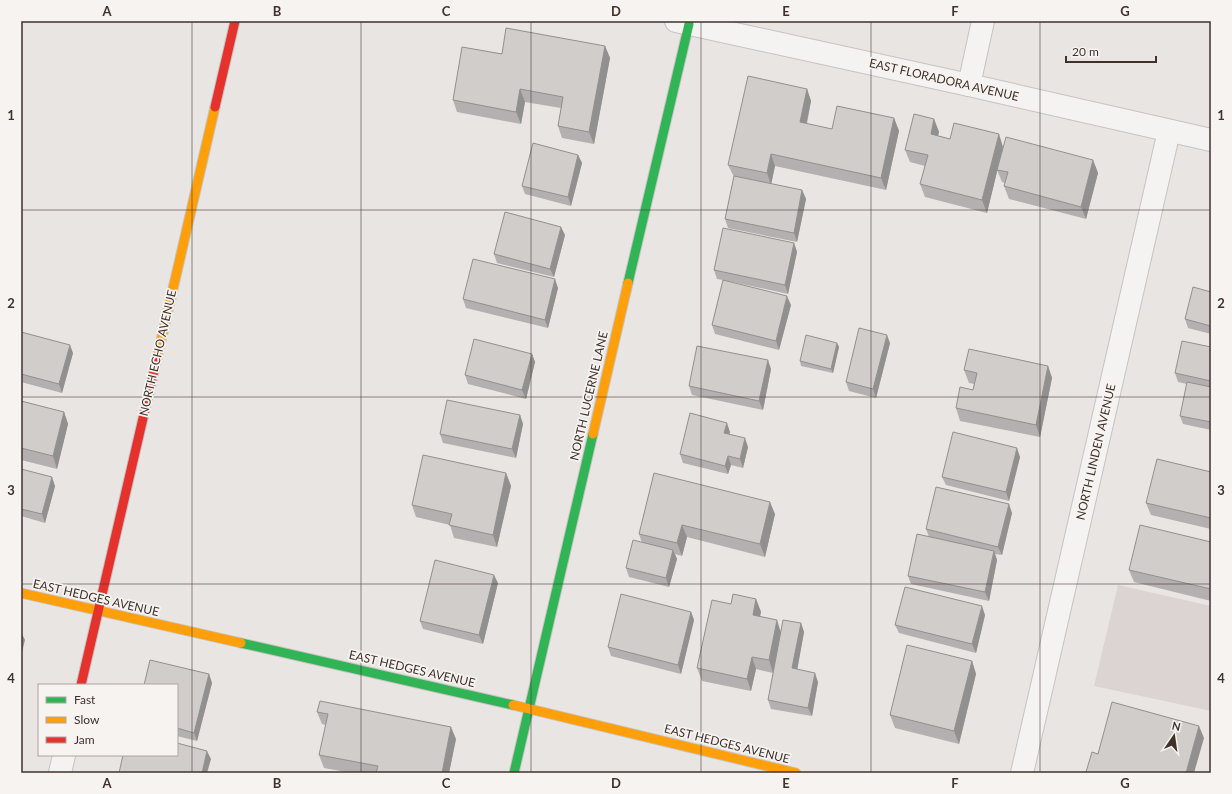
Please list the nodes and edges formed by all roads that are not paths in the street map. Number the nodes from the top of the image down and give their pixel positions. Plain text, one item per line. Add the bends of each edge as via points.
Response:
1 (235, 21) edge
2 (983, 21) edge
3 (683, 22) edge
4 (969, 85) junction
5 (1170, 131) junction
6 (1211, 140) edge
7 (21, 593) edge
8 (98, 610) junction
9 (81, 684) edge
10 (528, 708) junction
11 (64, 756) edge
12 (60, 773) edge
13 (514, 773) edge
14 (796, 773) edge
15 (1022, 773) edge

1 - 8 street, NORTH ECHO AVENUE
2 - 4 street
3 - 4 street, EAST FLORADORA AVENUE
3 - 10 street, NORTH LUCERNE LANE
4 - 5 street, EAST FLORADORA AVENUE
5 - 6 street, EAST FLORADORA AVENUE
5 - 15 street, NORTH LINDEN AVENUE
7 - 8 street, EAST HEDGES AVENUE
8 - 9 street, NORTH ECHO AVENUE
8 - 10 street, EAST HEDGES AVENUE
10 - 13 street, NORTH LUCERNE LANE
10 - 14 street, EAST HEDGES AVENUE
11 - 12 street

